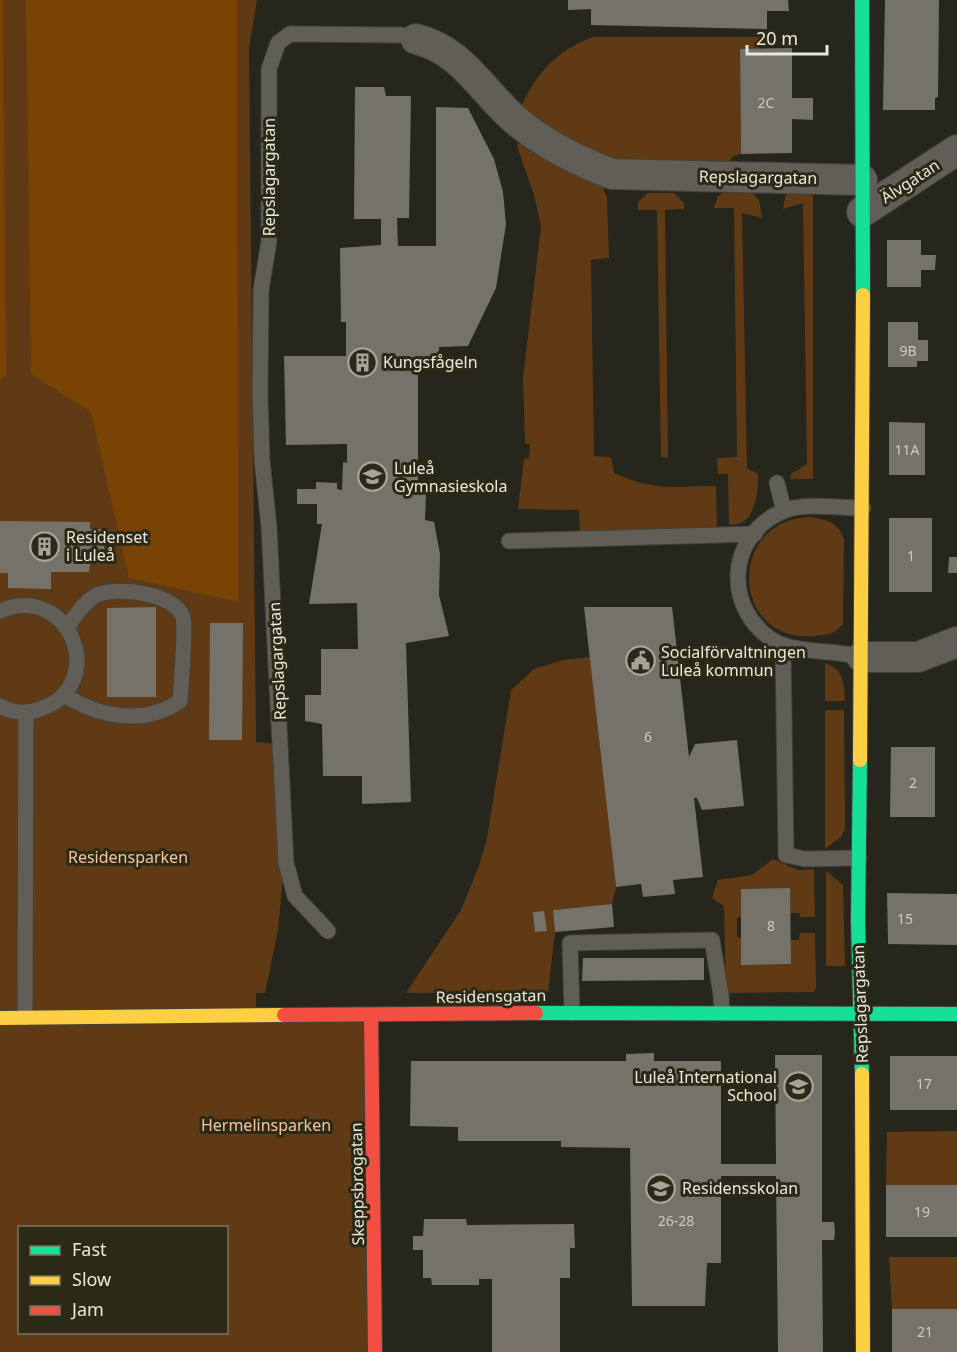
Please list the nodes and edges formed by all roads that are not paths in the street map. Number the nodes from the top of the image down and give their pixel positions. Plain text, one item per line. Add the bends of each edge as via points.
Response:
1 (862, 0) edge
2 (416, 39) joint
3 (957, 150) edge
4 (862, 180) junction
5 (862, 212) junction
6 (777, 483) dead end
7 (864, 508) junction
8 (784, 511) junction
9 (755, 534) junction
10 (509, 541) dead end
11 (0, 611) edge
12 (67, 627) junction
13 (957, 642) edge
14 (783, 645) junction
15 (862, 657) junction
16 (64, 694) junction
17 (0, 706) edge
18 (26, 712) junction
19 (859, 858) junction
20 (328, 931) dead end
21 (572, 1013) junction
22 (722, 1013) junction
23 (862, 1014) junction
24 (957, 1014) edge
25 (370, 1015) junction
26 (0, 1018) edge
27 (25, 1018) junction
28 (372, 1150) junction
29 (365, 1352) edge
30 (375, 1352) edge
31 (863, 1352) edge

1 - 4 street, Repslagargatan
2 - 4 street, Repslagargatan via 452,54 530,132 579,162 612,174
2 - 20 lane, Repslagargatan via 401,35 290,34 278,43 269,69 269,241 261,290 260,395 286,863 295,896
3 - 5 street, Älvgatan
4 - 5 street, Repslagargatan
5 - 7 street, Repslagargatan
6 - 8 lane
7 - 8 lane
7 - 15 street, Repslagargatan
8 - 9 lane
9 - 10 lane
9 - 14 lane via 739,567 737,590 754,624
11 - 12 lane via 11,606 32,606 49,611
12 - 16 lane via 76,646 77,666
12 - 16 lane via 93,597 105,592 157,596 175,605 183,618 180,701 165,711 148,716 96,712
13 - 15 street via 918,657
14 - 15 lane
14 - 19 lane via 786,855 805,859
15 - 19 street, Repslagargatan
16 - 18 lane via 47,707
17 - 18 lane
18 - 27 lane
19 - 23 street, Repslagargatan via 858,969
21 - 22 street, Residensgatan
21 - 22 lane via 570,943 712,940
21 - 25 street, Residensgatan
22 - 23 street, Residensgatan
23 - 24 street, Residensgatan
23 - 31 street, Repslagargatan
25 - 27 street, Residensgatan
25 - 28 street, Skeppsbrogatan
26 - 27 street, Residensgatan
28 - 29 lane via 363,1197
28 - 30 street, Skeppsbrogatan

